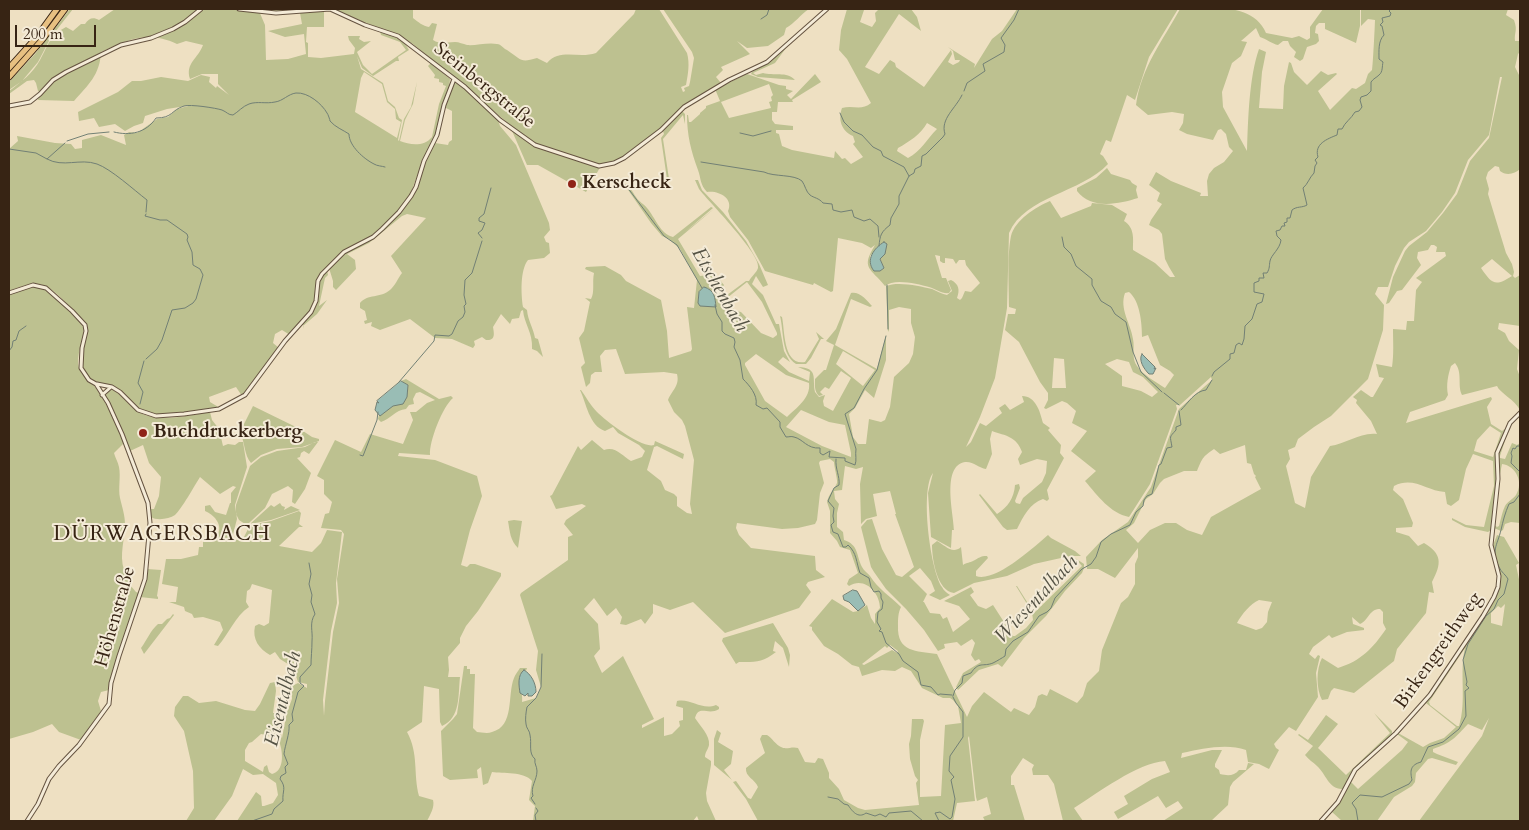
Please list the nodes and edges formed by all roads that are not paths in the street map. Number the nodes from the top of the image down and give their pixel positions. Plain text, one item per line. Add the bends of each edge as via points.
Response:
1 (57, 9) edge
2 (65, 9) edge
3 (201, 9) edge
4 (239, 9) edge
5 (827, 9) edge
6 (316, 10) edge
7 (9, 68) edge
8 (9, 77) edge
9 (454, 79) junction
10 (9, 106) edge
11 (9, 293) edge
12 (96, 384) junction
13 (112, 387) junction
14 (102, 395) junction
15 (1520, 414) edge
16 (27, 821) edge
17 (1321, 821) edge

1 - 7 highway
2 - 8 highway
3 - 10 street via 173,30 121,45 58,76 30,102
4 - 6 street, Steinbergstraße via 276,13
5 - 9 street, Steinbergstraße via 774,57 686,105 664,128 632,153 609,164 597,165 535,145 500,120
6 - 9 street, Steinbergstraße via 334,10 398,36
9 - 13 street via 437,135 411,196 382,229 344,252 322,274 315,304 309,314 245,395 219,409 156,416 138,410
11 - 12 street, Höhenstraße via 24,287 41,286 81,320 86,331 81,368
12 - 13 street
12 - 14 street, Höhenstraße
13 - 14 street
14 - 16 street, Höhenstraße via 124,439 148,504 150,527 145,577 111,683 108,704 80,745 45,785
15 - 17 street, Birkengreithweg via 1510,424 1497,453 1498,479 1491,545 1499,576 1494,597 1430,695 1396,733 1355,770 1338,802

